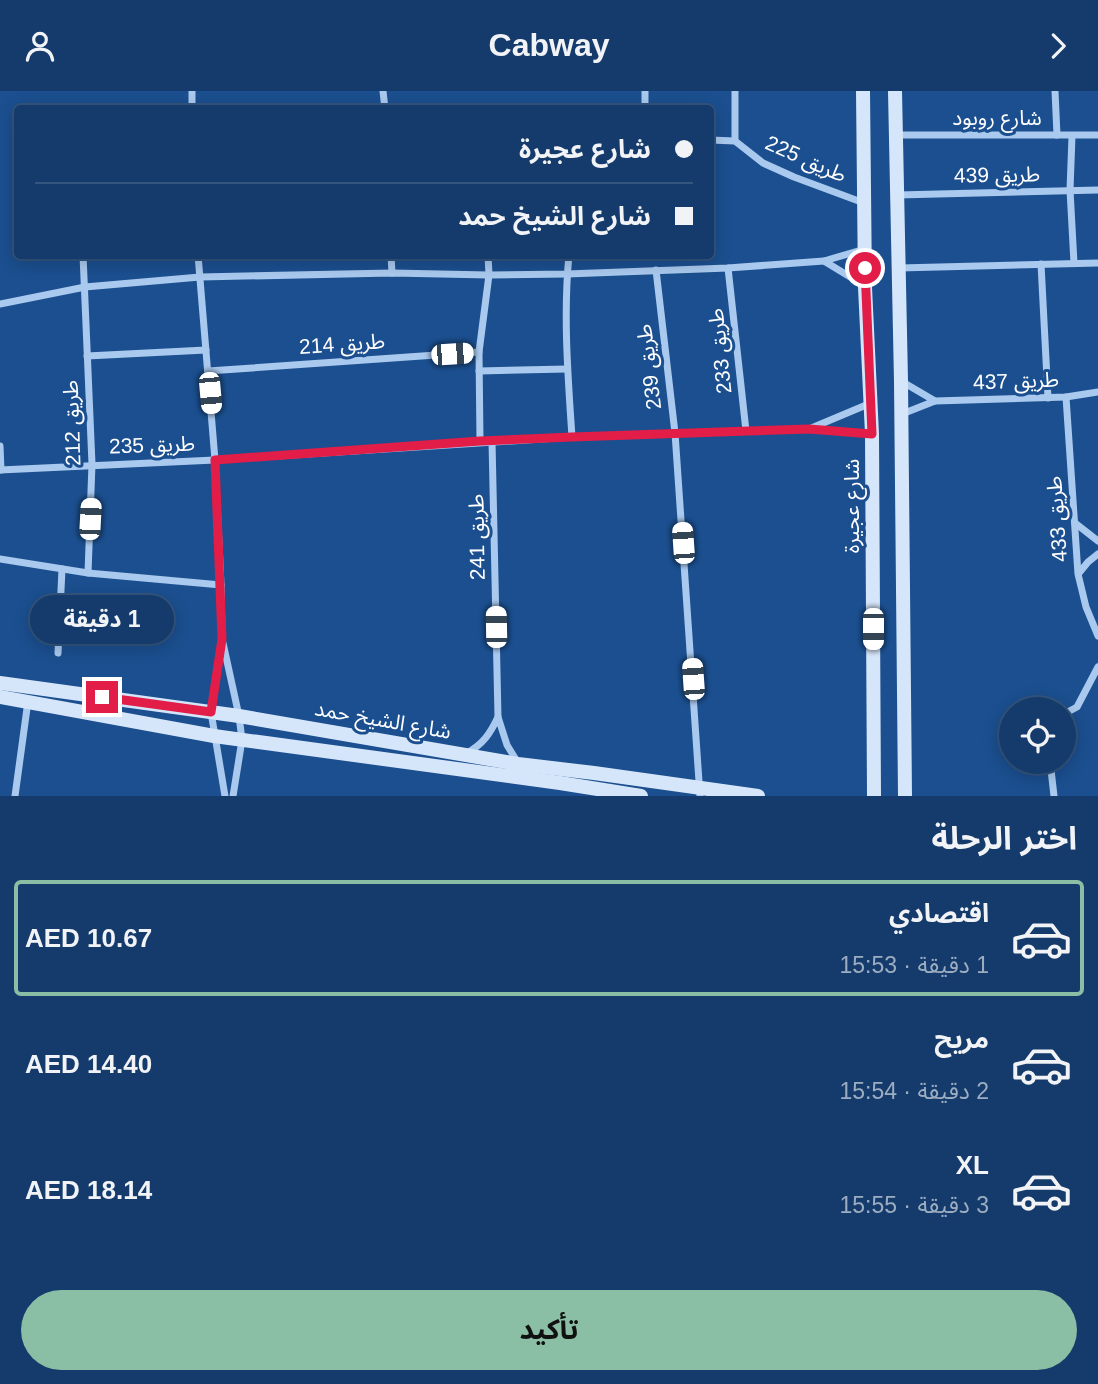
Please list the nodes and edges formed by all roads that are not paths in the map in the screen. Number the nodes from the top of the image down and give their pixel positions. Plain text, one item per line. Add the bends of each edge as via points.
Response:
1 (735, 91) edge
2 (863, 91) edge
3 (895, 91) edge
4 (1055, 91) edge
5 (896, 135) junction
6 (1056, 135) junction
7 (1098, 135) edge
8 (1072, 136) junction
9 (714, 140) edge
10 (735, 141) junction
11 (1070, 190) junction
12 (1098, 190) edge
13 (897, 195) junction
14 (864, 203) junction
15 (865, 249) junction
16 (83, 259) edge
17 (198, 259) edge
18 (391, 259) edge
19 (488, 259) edge
20 (569, 259) edge
21 (824, 261) junction
22 (1074, 263) junction
23 (1098, 263) edge
24 (1041, 264) junction
25 (728, 268) junction
26 (898, 268) junction
27 (656, 270) junction
28 (391, 272) junction
29 (567, 274) junction
30 (489, 275) junction
31 (200, 277) junction
32 (85, 286) junction
33 (865, 287) junction
34 (0, 304) edge
35 (206, 349) junction
36 (479, 352) junction
37 (87, 356) junction
38 (567, 369) junction
39 (208, 371) junction
40 (478, 371) junction
41 (901, 381) junction
42 (1098, 392) edge
43 (1066, 397) junction
44 (1048, 398) junction
45 (935, 401) junction
46 (871, 403) junction
47 (901, 414) junction
48 (809, 429) junction
49 (746, 431) junction
50 (675, 433) junction
51 (872, 434) junction
52 (572, 437) junction
53 (480, 441) junction
54 (492, 441) junction
55 (0, 446) edge
56 (215, 460) junction
57 (93, 464) junction
58 (1, 470) edge
59 (1075, 523) junction
60 (1098, 541) edge
61 (1098, 554) edge
62 (0, 559) edge
63 (62, 569) junction
64 (88, 573) junction
65 (1078, 574) junction
66 (220, 585) junction
67 (1098, 636) edge
68 (222, 639) junction
69 (58, 653) dead end
70 (1098, 667) edge
71 (0, 683) edge
72 (0, 697) edge
73 (28, 701) junction
74 (1076, 708) edge
75 (211, 712) junction
76 (239, 716) junction
77 (498, 717) junction
78 (214, 736) junction
79 (242, 740) junction
80 (463, 755) junction
81 (518, 764) junction
82 (1051, 774) edge
83 (560, 790) edge
84 (700, 792) edge
85 (723, 794) edge
86 (15, 796) edge
87 (225, 796) edge
88 (233, 796) edge
89 (642, 796) edge
90 (758, 796) edge
91 (874, 796) edge
92 (905, 796) edge
93 (1054, 796) edge

1 - 10 street, طريق 225
2 - 14 street, شارع عجيرة
3 - 5 street
4 - 6 street
5 - 6 street, شارع روبود
5 - 13 street
6 - 8 street, شارع روبود
7 - 8 street, شارع روبود
8 - 11 street
9 - 10 street, طريق 225
10 - 14 street, طريق 225 via 763,163
11 - 12 street, طريق 439
11 - 13 street, طريق 439
11 - 22 street
13 - 26 street
14 - 15 street, شارع عجيرة
15 - 21 street
15 - 33 street, شارع عجيرة
16 - 32 street, طريق 212
17 - 31 street
18 - 28 street
19 - 30 street
20 - 29 street
21 - 25 street
21 - 33 street
22 - 23 street
22 - 24 street
24 - 26 street
24 - 44 street
25 - 27 street
25 - 49 street, طريق 233
26 - 41 street
27 - 29 street
27 - 50 street, طريق 239
28 - 30 street
28 - 31 street
29 - 30 street
29 - 38 street
30 - 36 street
31 - 32 street
31 - 35 street
32 - 34 street
32 - 37 street, طريق 212
33 - 46 street, شارع عجيرة
35 - 37 street, طريق 212
35 - 39 street
36 - 39 street, طريق 214
36 - 40 street
37 - 57 street, طريق 212
38 - 40 street
38 - 52 street
39 - 56 street
40 - 53 street
41 - 45 street
41 - 47 street
42 - 43 street, طريق 437
43 - 44 street, طريق 437
43 - 59 street, طريق 433
44 - 45 street, طريق 437
45 - 47 street, طريق 437
46 - 48 street, طريق 235
46 - 51 street, شارع عجيرة
47 - 92 street
48 - 49 street, طريق 235
48 - 51 street, طريق 235
49 - 50 street, طريق 235
50 - 52 street, طريق 235
50 - 84 street, طريق 239
51 - 91 street, شارع عجيرة
52 - 54 street, طريق 235
53 - 54 street, طريق 235
53 - 56 street, طريق 235
54 - 77 street, طريق 241
55 - 58 street
56 - 57 street, طريق 235
56 - 66 street
57 - 58 street, طريق 235
57 - 64 street, طريق 212
59 - 60 street
59 - 65 street, طريق 433
61 - 65 street
62 - 63 street
63 - 64 street
63 - 69 street
64 - 66 street
65 - 67 street, طريق 433
66 - 68 street
68 - 75 street
68 - 76 street
70 - 74 street
71 - 75 street, شارع الشيخ حمد
72 - 73 street, شارع الشيخ حمد
73 - 78 street, شارع الشيخ حمد
73 - 86 street
75 - 76 street, شارع الشيخ حمد
75 - 78 street
76 - 79 street
76 - 80 street, شارع الشيخ حمد
77 - 80 street via 485,741
77 - 81 street, طريق 241
78 - 79 street, شارع الشيخ حمد
78 - 87 street
79 - 83 street, شارع الشيخ حمد
79 - 88 street
80 - 81 street, شارع الشيخ حمد
81 - 84 street, شارع الشيخ حمد
82 - 93 street
83 - 89 street, شارع الشيخ حمد
84 - 85 street, شارع الشيخ حمد
85 - 90 street, شارع الشيخ حمد

